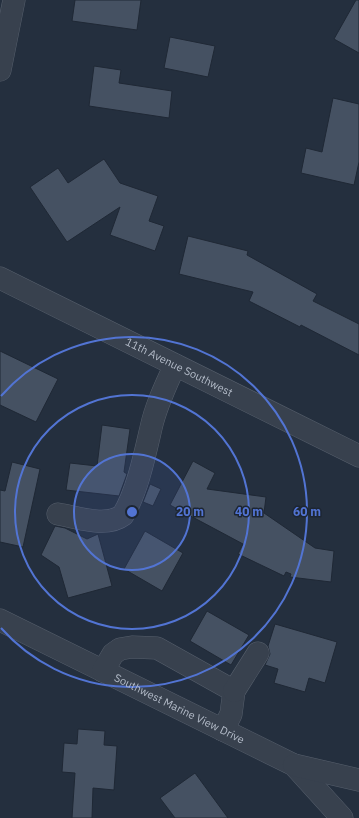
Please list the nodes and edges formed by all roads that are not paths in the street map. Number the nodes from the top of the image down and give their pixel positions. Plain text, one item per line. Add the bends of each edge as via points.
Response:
1 (14, 0) edge
2 (0, 70) edge
3 (0, 278) edge
4 (175, 365) junction
5 (359, 456) edge
6 (58, 514) dead end
7 (0, 620) edge
8 (258, 653) dead end
9 (103, 671) junction
10 (234, 691) junction
11 (223, 730) junction
12 (294, 765) junction
13 (359, 780) edge
14 (342, 818) edge

1 - 2 street
3 - 4 street, 11th Avenue Southwest
4 - 5 street, 11th Avenue Southwest
4 - 6 street via 160,399 147,450 122,515 103,521
7 - 9 street, Southwest Marine View Drive
8 - 10 street
9 - 10 street via 113,654 120,649 132,646 157,648
9 - 11 street, Southwest Marine View Drive
10 - 11 street via 230,714
11 - 12 street, Southwest Marine View Drive
12 - 13 street
12 - 14 street, Southwest Marine View Drive

